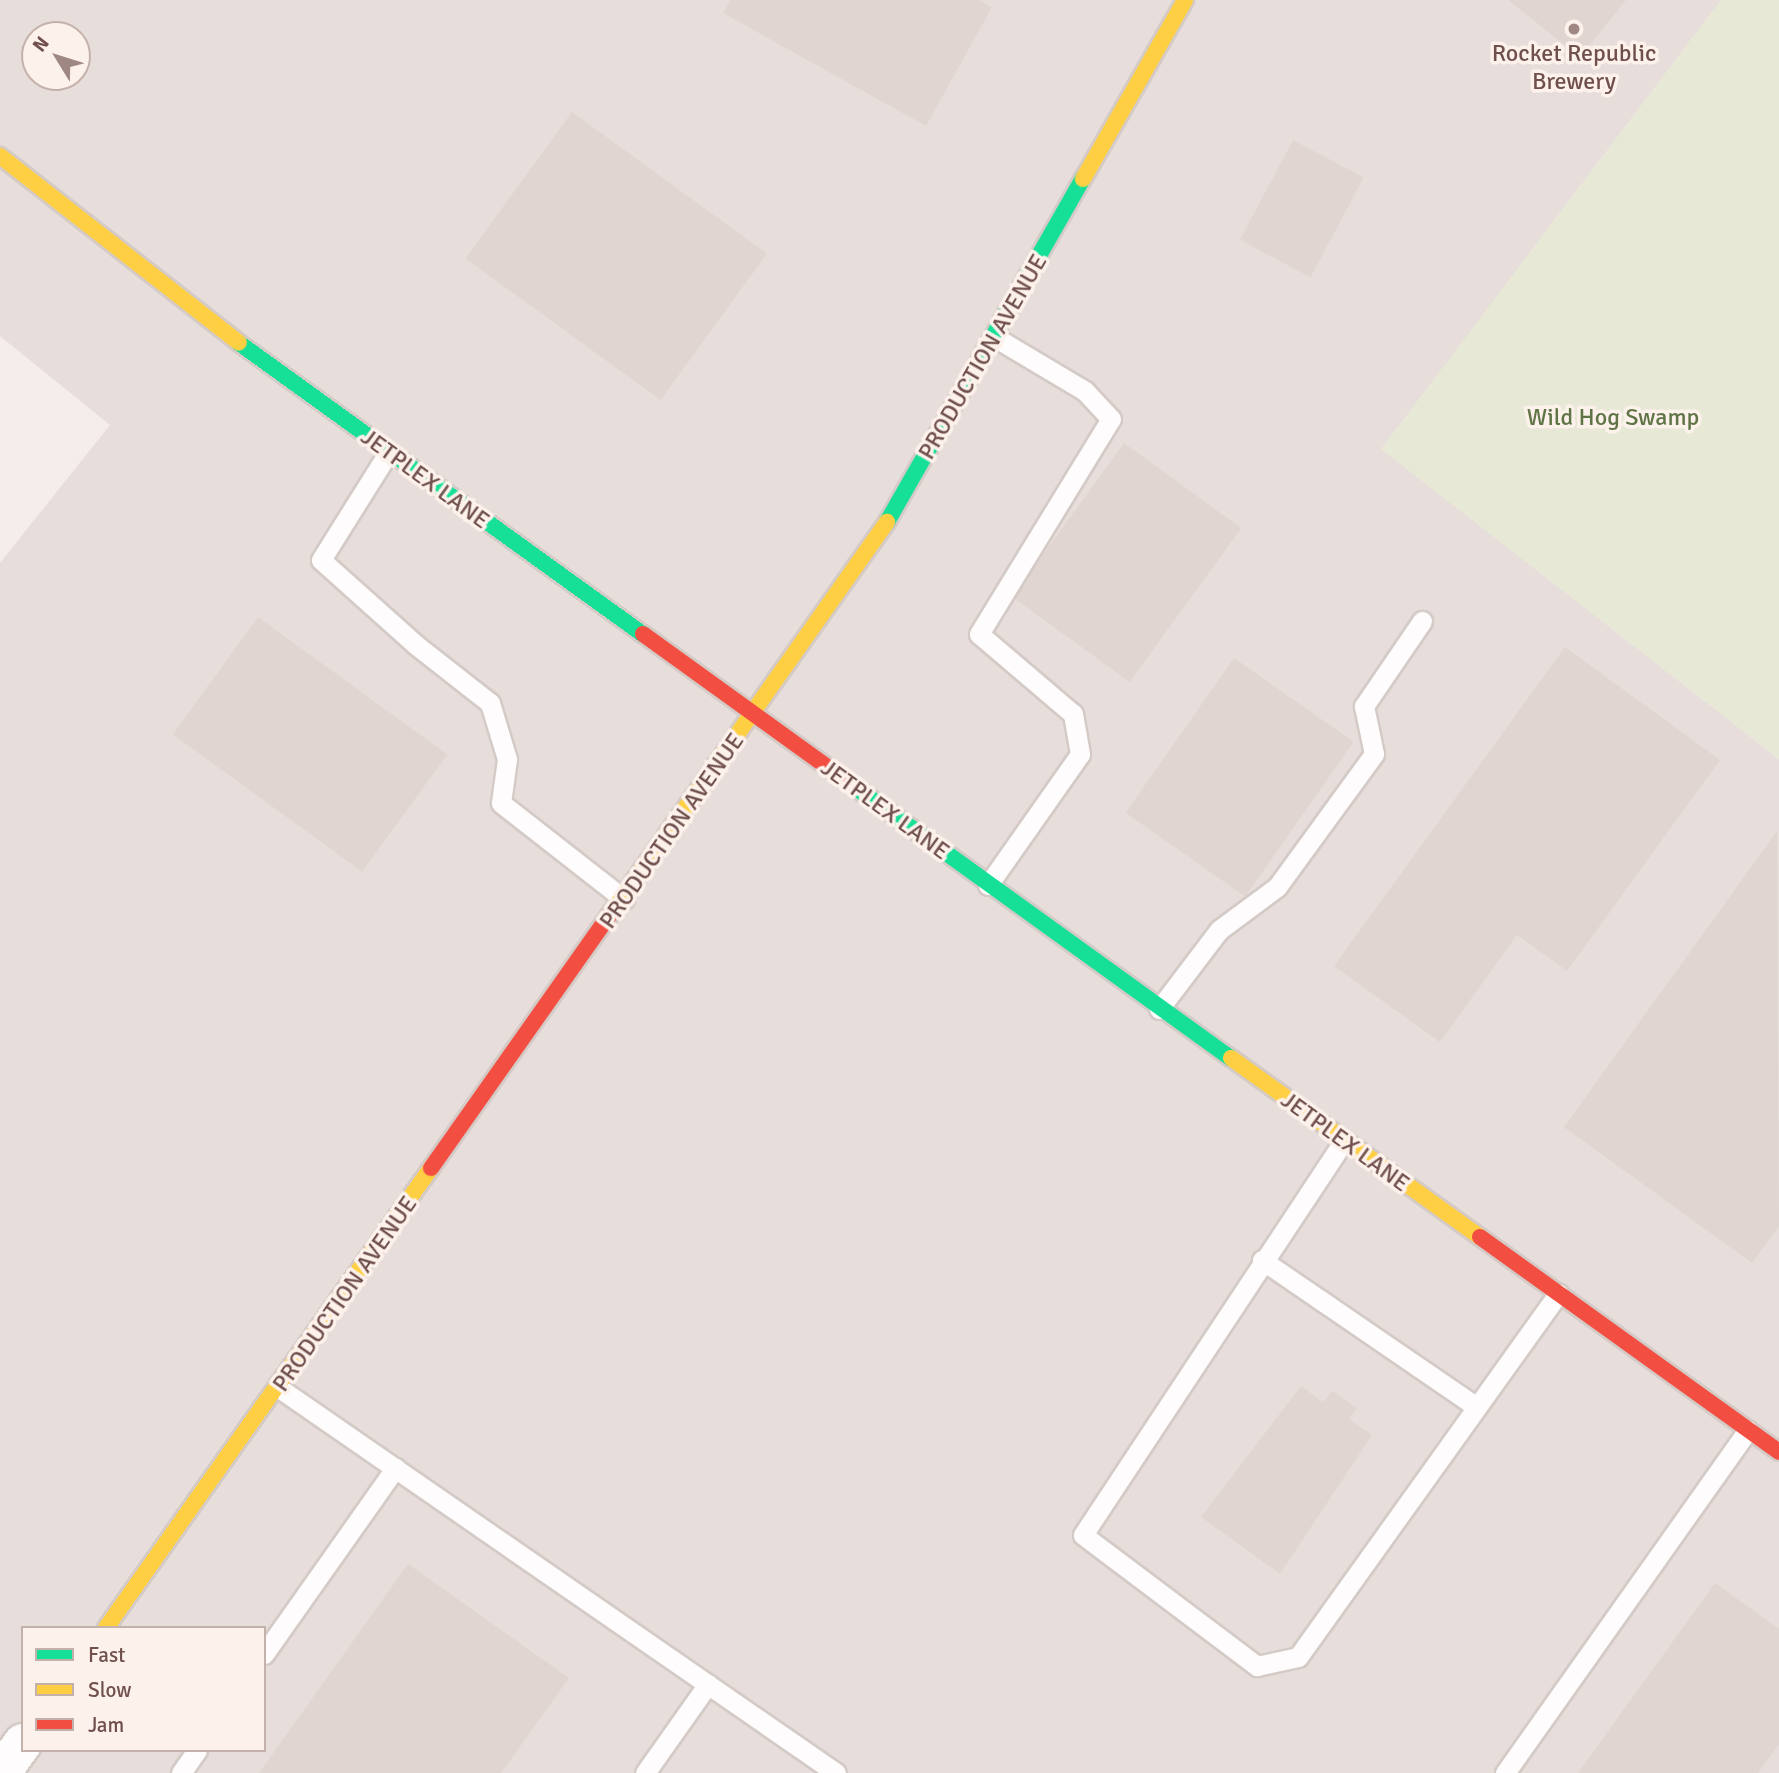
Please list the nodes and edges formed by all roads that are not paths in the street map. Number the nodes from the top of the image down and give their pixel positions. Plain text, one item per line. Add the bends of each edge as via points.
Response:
1 (1185, 0) edge
2 (0, 156) edge
3 (996, 338) junction
4 (388, 453) junction
5 (1422, 621) dead end
6 (754, 716) junction
7 (988, 885) junction
8 (624, 899) junction
9 (1159, 1009) junction
10 (1343, 1142) junction
11 (1262, 1260) junction
12 (1558, 1294) junction
13 (279, 1388) junction
14 (1477, 1407) junction
15 (1748, 1430) junction
16 (1779, 1452) edge
17 (395, 1468) junction
18 (107, 1626) edge
19 (266, 1651) edge
20 (708, 1684) junction
21 (196, 1752) edge
22 (181, 1773) edge
23 (645, 1773) edge
24 (836, 1773) edge
25 (1504, 1773) edge

1 - 3 street, PRODUCTION AVENUE
2 - 4 street, JETPLEX LANE
3 - 6 street, PRODUCTION AVENUE via 883,529
3 - 7 lane via 1085,391 1111,419 979,634 1073,714 1080,754
4 - 6 street, JETPLEX LANE
4 - 8 lane via 321,560 416,645 490,703 508,759 501,803
5 - 9 lane via 1364,706 1374,754 1277,887 1219,930
6 - 7 street, JETPLEX LANE
6 - 8 street, PRODUCTION AVENUE
7 - 9 street, JETPLEX LANE
8 - 13 street, PRODUCTION AVENUE
9 - 10 street, JETPLEX LANE
10 - 11 lane
10 - 12 street, JETPLEX LANE
11 - 14 lane
11 - 14 lane via 1083,1535 1256,1667 1298,1657
12 - 14 lane
12 - 15 street, JETPLEX LANE
13 - 17 lane
13 - 18 street, PRODUCTION AVENUE
15 - 16 street, JETPLEX LANE
15 - 25 lane
17 - 19 lane
17 - 20 lane
20 - 23 lane
20 - 24 lane
21 - 22 lane

